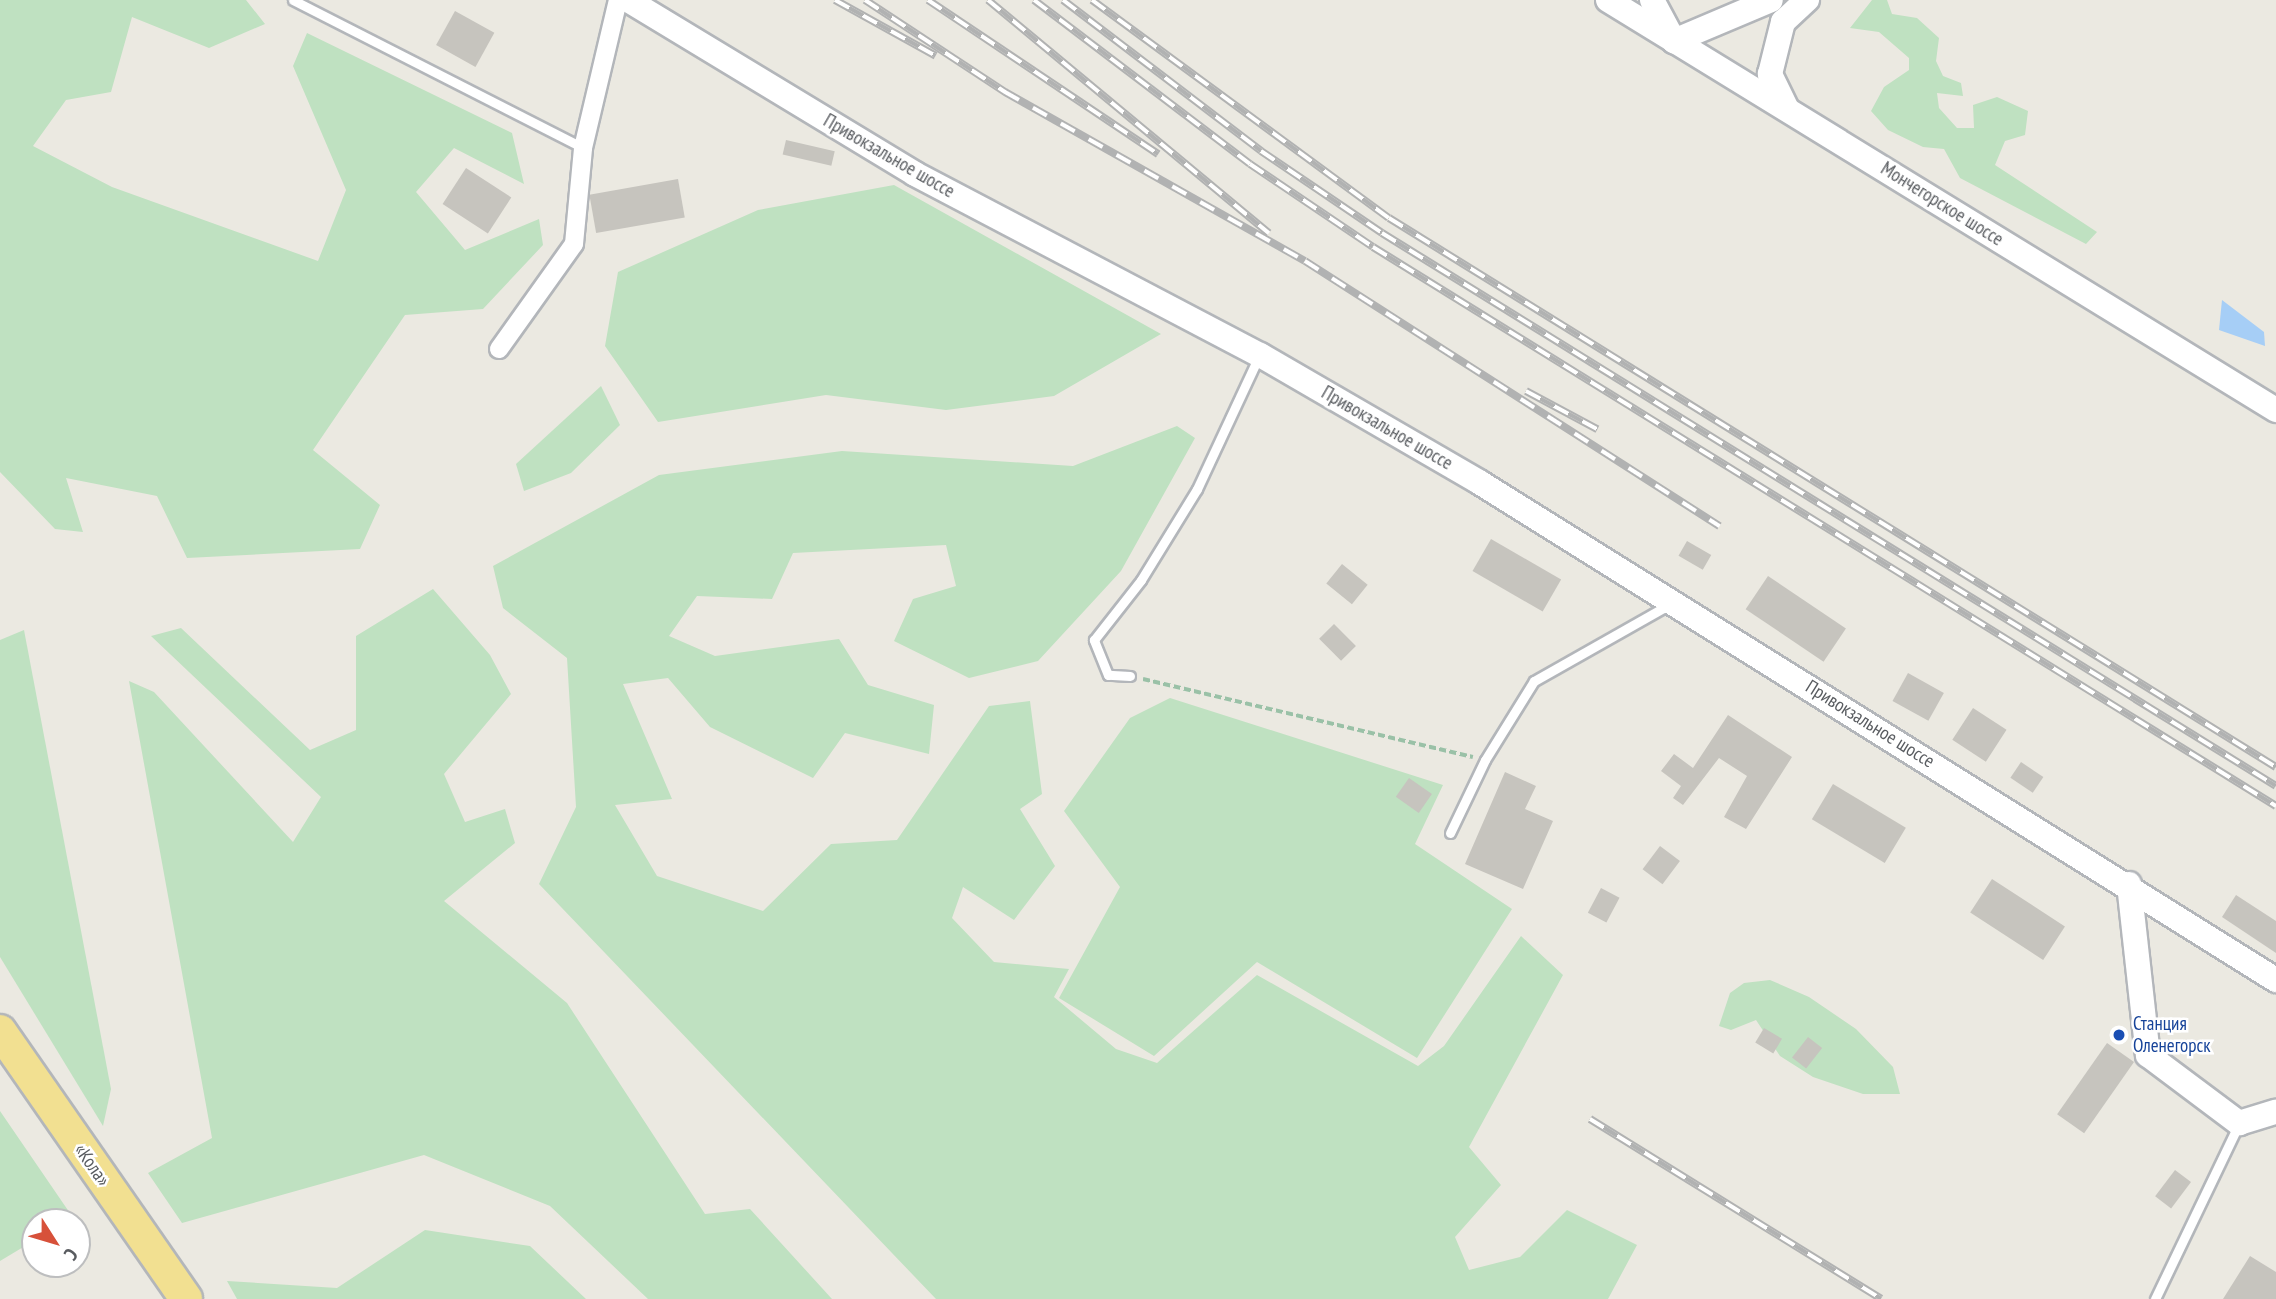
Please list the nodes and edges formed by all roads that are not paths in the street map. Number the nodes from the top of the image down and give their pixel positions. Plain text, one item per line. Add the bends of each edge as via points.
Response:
1 (293, 0) edge
2 (618, 0) edge
3 (628, 0) edge
4 (1608, 0) edge
5 (1652, 0) edge
6 (1771, 0) edge
7 (1807, 0) edge
8 (1675, 41) junction
9 (1786, 107) junction
10 (583, 148) junction
11 (499, 349) dead end
12 (1260, 355) junction
13 (2276, 410) edge
14 (1674, 602) junction
15 (1130, 676) road end
16 (1450, 833) dead end
17 (2129, 884) junction
18 (2276, 980) edge
19 (0, 1031) edge
20 (2276, 1112) edge
21 (2239, 1123) junction
22 (186, 1299) edge
23 (2155, 1299) edge

1 - 10 lane
2 - 10 street
3 - 12 street, Привокзальное шоссе via 915,174
4 - 8 street, Мончегорское шоссе
5 - 8 street
6 - 8 street
7 - 9 street via 1783,22 1770,74
8 - 9 street, Мончегорское шоссе
9 - 13 street, Мончегорское шоссе
10 - 11 street via 574,244
12 - 14 street, Привокзальное шоссе
12 - 15 lane via 1197,489 1141,580 1094,640 1108,675
14 - 16 lane via 1534,681 1485,760
14 - 17 street, Привокзальное шоссе
17 - 18 street, Привокзальное шоссе
17 - 21 street via 2148,1055
19 - 22 highway, «Кола»
20 - 21 street
21 - 23 lane

